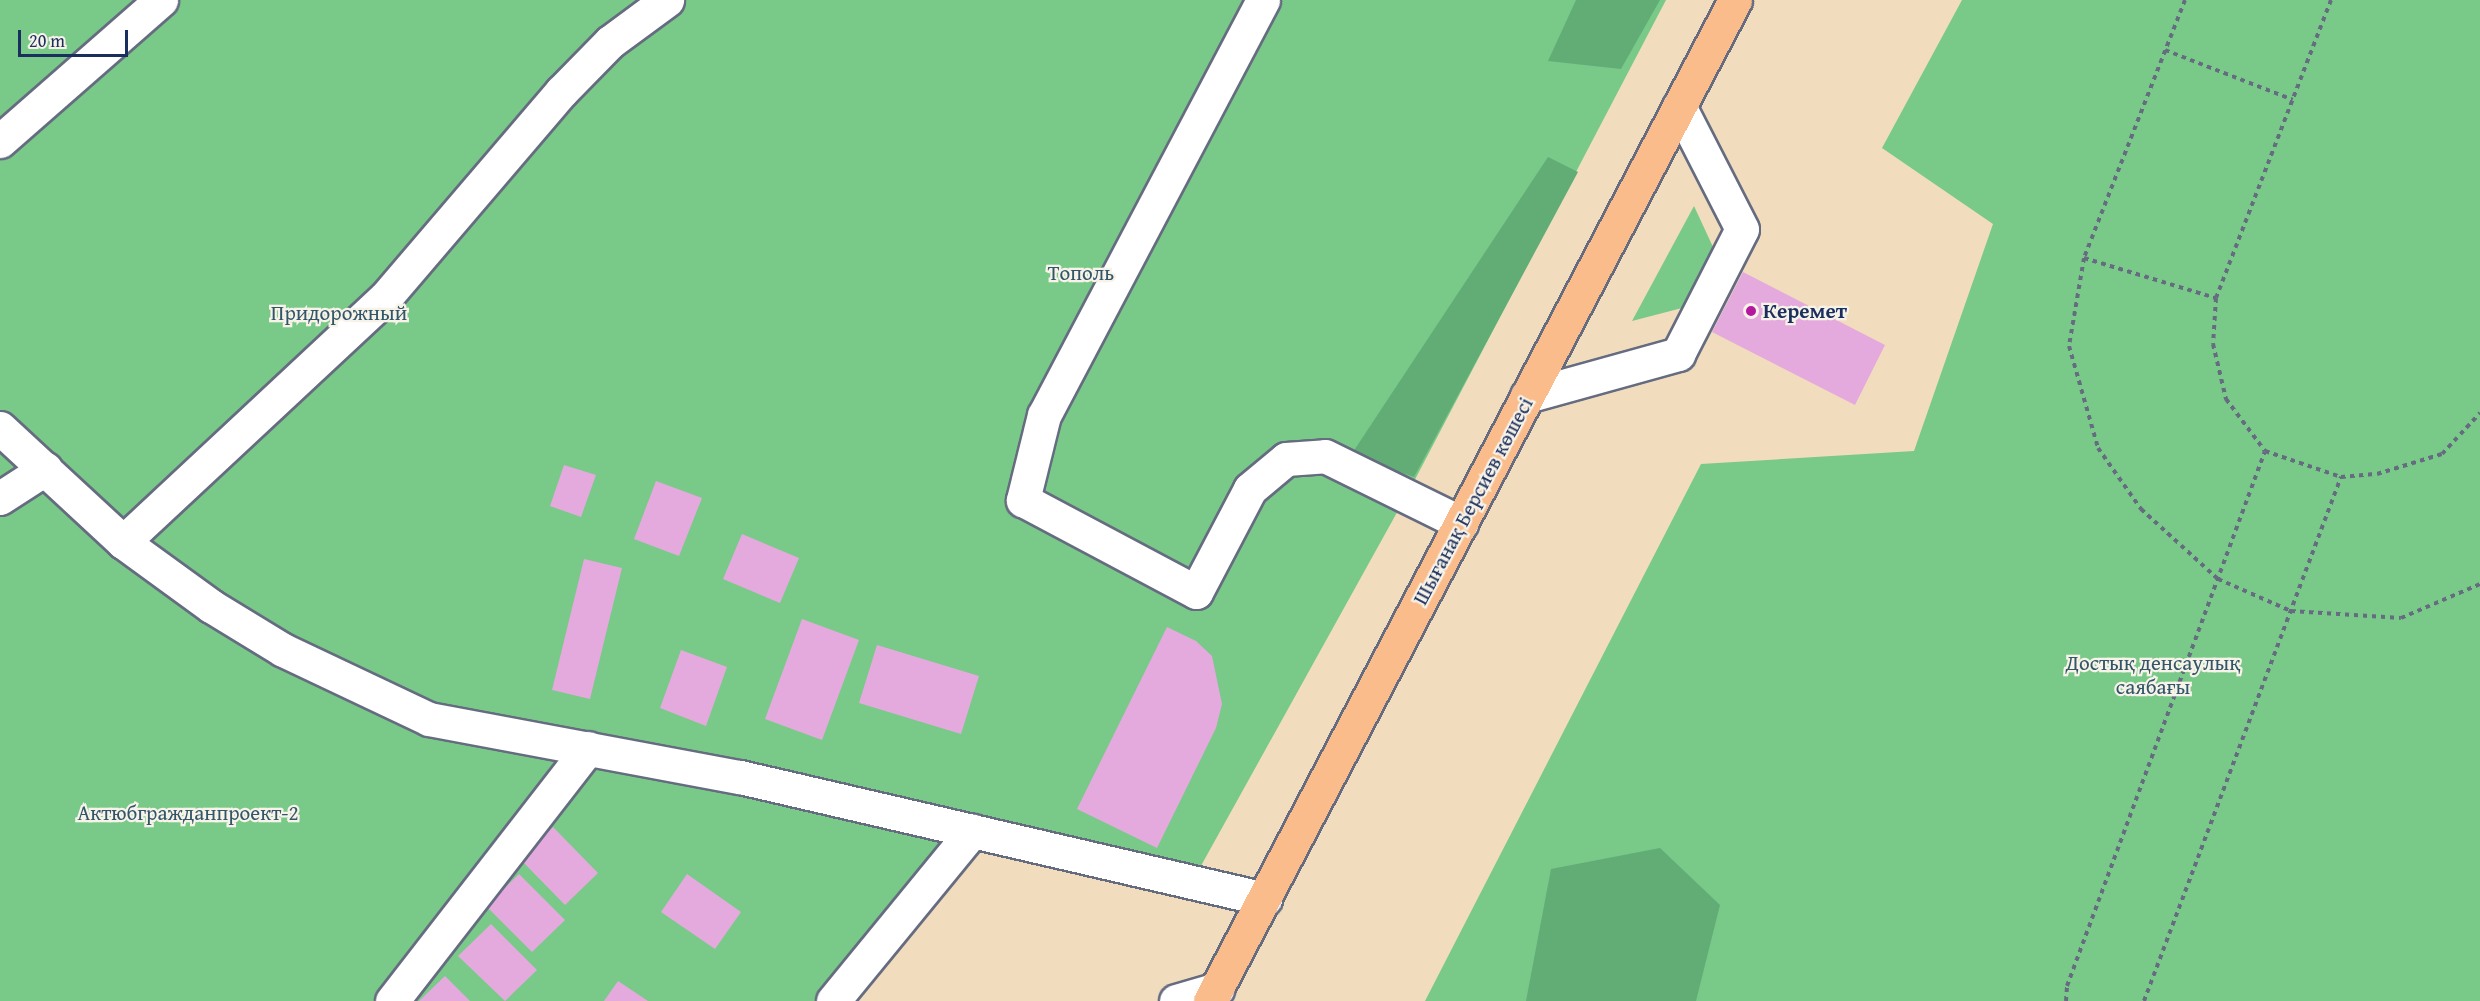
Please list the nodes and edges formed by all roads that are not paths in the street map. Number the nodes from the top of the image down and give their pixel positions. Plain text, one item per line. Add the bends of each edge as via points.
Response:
1 (160, 0) edge
2 (667, 0) edge
3 (1263, 0) edge
4 (1735, 0) edge
5 (1679, 106) junction
6 (0, 141) edge
7 (1527, 396) junction
8 (0, 428) edge
9 (45, 469) junction
10 (0, 498) edge
11 (1461, 524) junction
12 (123, 542) junction
13 (588, 748) junction
14 (972, 831) junction
15 (1265, 898) junction
16 (1214, 995) edge
17 (392, 1001) edge
18 (833, 1001) edge
19 (1176, 1001) edge

1 - 6 lane
2 - 12 lane via 610,42 561,92 384,298
3 - 11 lane via 1044,415 1023,500 1196,592 1250,489 1286,459 1325,456
4 - 5 main road, Шығанақ Берсиев көшесі
5 - 7 main road, Шығанақ Берсиев көшесі
5 - 7 lane via 1742,229 1678,354
7 - 11 main road, Шығанақ Берсиев көшесі
8 - 9 lane
9 - 10 lane
9 - 12 lane
11 - 15 main road, Шығанақ Берсиев көшесі
12 - 13 lane via 283,650 429,719
13 - 14 lane
13 - 17 lane
14 - 15 lane
14 - 18 lane
15 - 16 main road, Шығанақ Берсиев көшесі
16 - 19 lane

